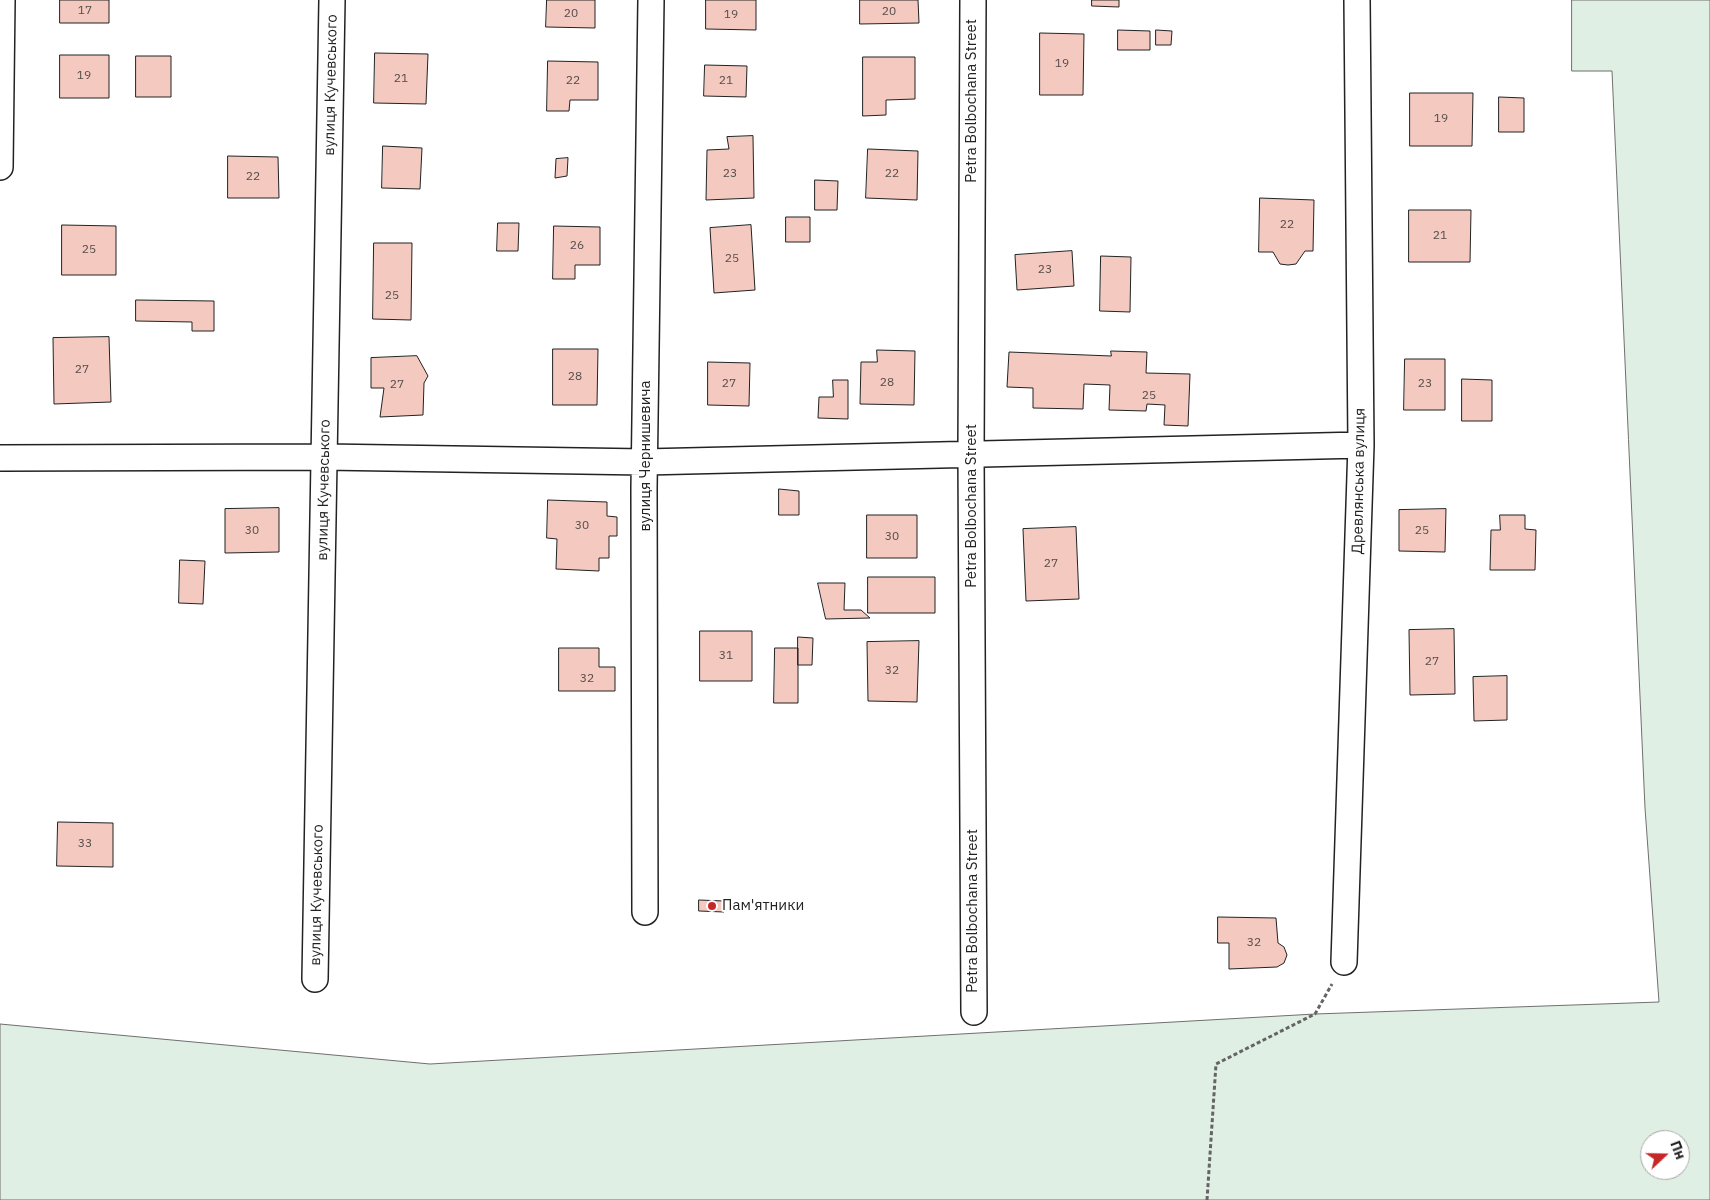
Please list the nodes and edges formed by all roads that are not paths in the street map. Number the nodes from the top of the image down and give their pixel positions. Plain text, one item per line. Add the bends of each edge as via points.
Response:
1 (2, 0) edge
2 (332, 0) edge
3 (651, 0) edge
4 (973, 0) edge
5 (1357, 0) edge
6 (0, 167) edge
7 (1360, 445) junction
8 (971, 455) junction
9 (325, 457) junction
10 (0, 458) edge
11 (645, 462) junction
12 (645, 912) dead end
13 (1344, 962) road end
14 (315, 980) dead end
15 (974, 1012) dead end

1 - 6 street
2 - 9 street, вулиця Кучевського
3 - 11 street, вулиця Чернишевича
4 - 8 street, Petra Bolbochana Street
5 - 7 street, Древлянська вулиця
7 - 8 street
7 - 13 street, Древлянська вулиця
8 - 11 street
8 - 15 street, Petra Bolbochana Street
9 - 10 street
9 - 11 street
9 - 14 street, вулиця Кучевського
11 - 12 street, вулиця Чернишевича

